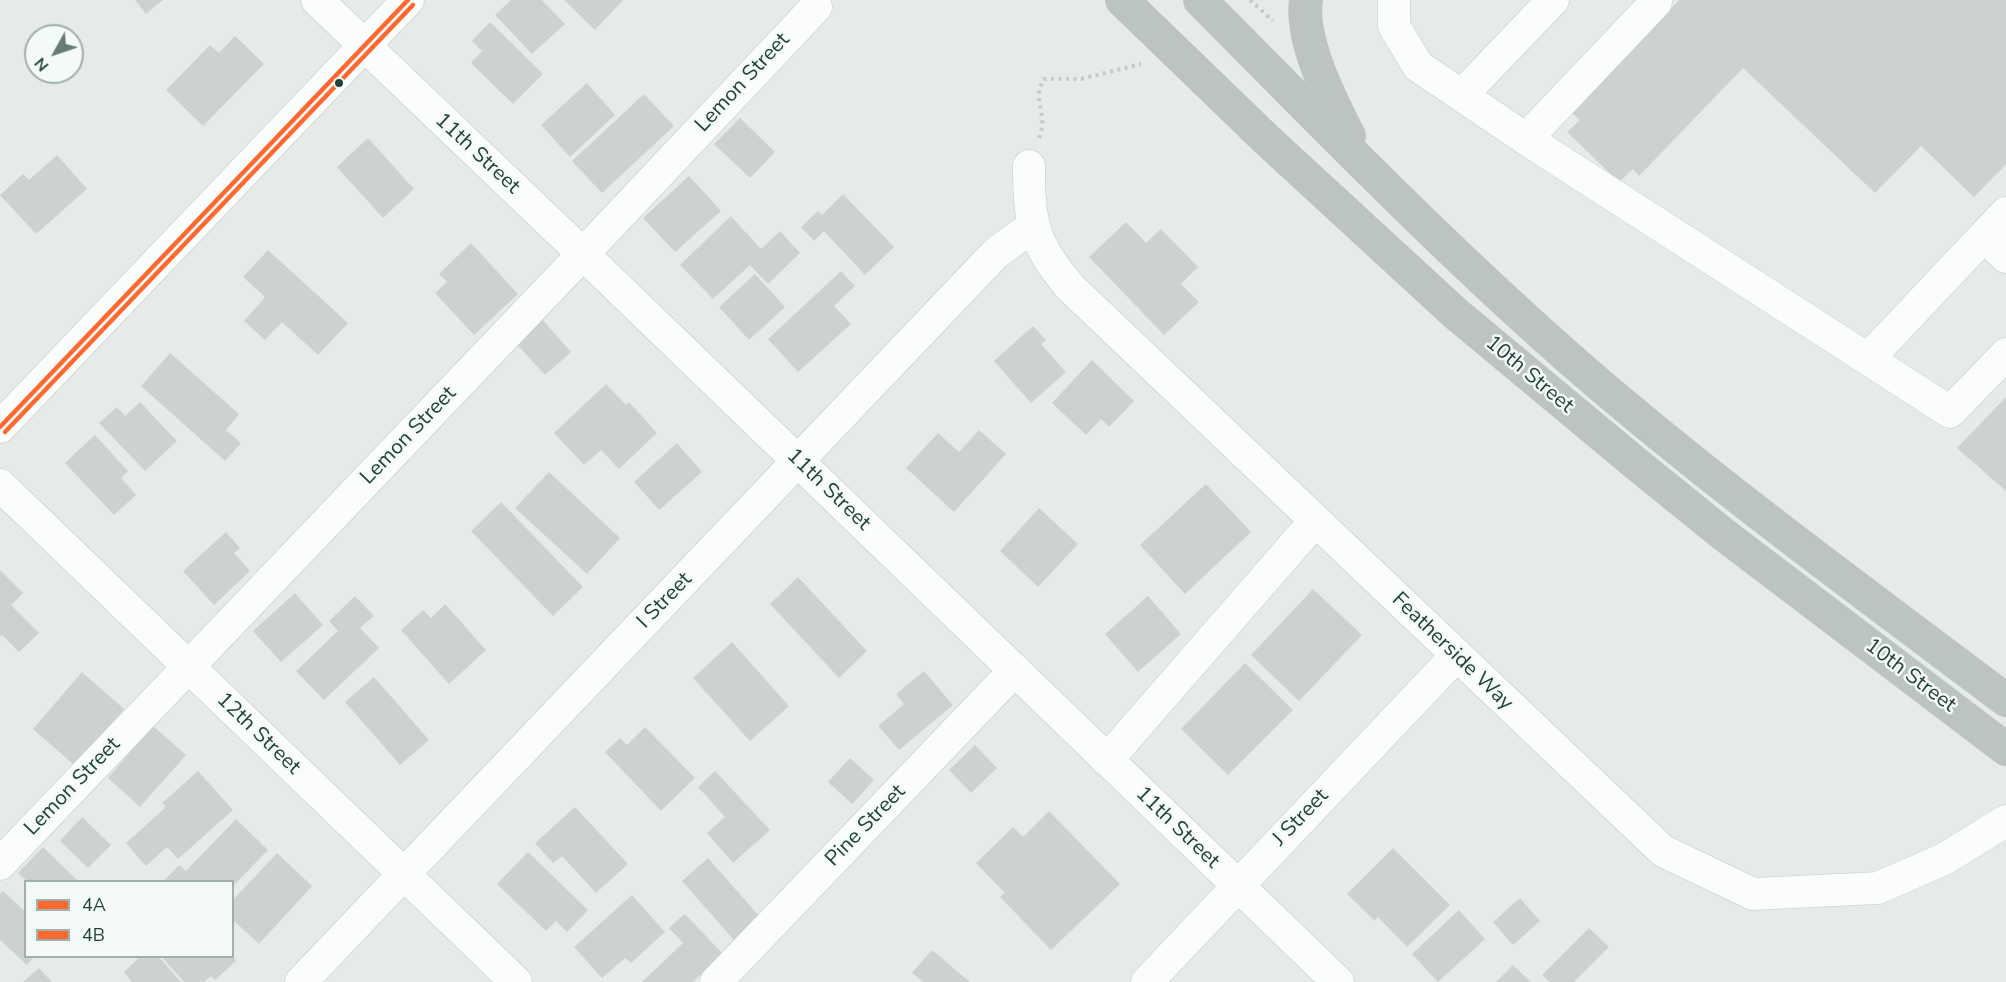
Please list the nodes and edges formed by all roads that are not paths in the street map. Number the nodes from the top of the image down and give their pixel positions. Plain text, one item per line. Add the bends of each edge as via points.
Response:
1 (317, 0) edge
2 (408, 0) edge
3 (1122, 0) edge
4 (1200, 0) edge
5 (1306, 0) edge
6 (1394, 0) edge
7 (1553, 0) edge
8 (1654, 0) edge
9 (816, 7) dead end
10 (364, 46) junction
11 (1462, 95) junction
12 (1526, 139) junction
13 (1364, 164) junction
14 (1029, 166) road end
15 (2006, 213) edge
16 (1033, 226) junction
17 (1995, 246) edge
18 (583, 254) junction
19 (2006, 354) edge
20 (1868, 359) junction
21 (0, 427) edge
22 (798, 462) junction
23 (0, 485) edge
24 (1315, 521) junction
25 (1456, 656) junction
26 (188, 667) junction
27 (1015, 670) junction
28 (1996, 693) edge
29 (2006, 749) edge
30 (1107, 760) junction
31 (2006, 821) edge
32 (0, 864) edge
33 (403, 874) junction
34 (1237, 886) junction
35 (301, 982) edge
36 (516, 982) edge
37 (717, 982) edge
38 (1147, 982) edge
39 (1338, 982) edge

1 - 10 street, 11th Street
2 - 10 street
3 - 29 highway, 10th Street via 1455,313 1714,526
4 - 13 highway, 10th Street
5 - 13 highway via 1311,45 1326,91
6 - 11 street via 1394,26 1418,66
7 - 11 street
8 - 12 street
9 - 18 street, Lemon Street
10 - 18 street, 11th Street
10 - 21 street
11 - 12 street
12 - 20 street
13 - 28 highway, 10th Street via 1464,262 1588,374 1726,488
14 - 16 street, Featherside Way
15 - 17 street
16 - 22 street, I Street via 996,253
16 - 24 street, Featherside Way via 1053,267 1071,288
17 - 20 street
18 - 22 street, 11th Street
18 - 26 street, Lemon Street
19 - 20 street via 1950,412
22 - 27 street, 11th Street
22 - 33 street, I Street
23 - 26 street, 12th Street
24 - 25 street, Featherside Way
24 - 30 street
25 - 31 street, Featherside Way via 1663,851 1753,894 1878,888 1944,859
25 - 34 street, J Street
26 - 32 street, Lemon Street
26 - 33 street, 12th Street
27 - 30 street, 11th Street
27 - 37 street, Pine Street
30 - 34 street, 11th Street
33 - 35 street, I Street
33 - 36 street, 12th Street
34 - 38 street, J Street
34 - 39 street, 11th Street

